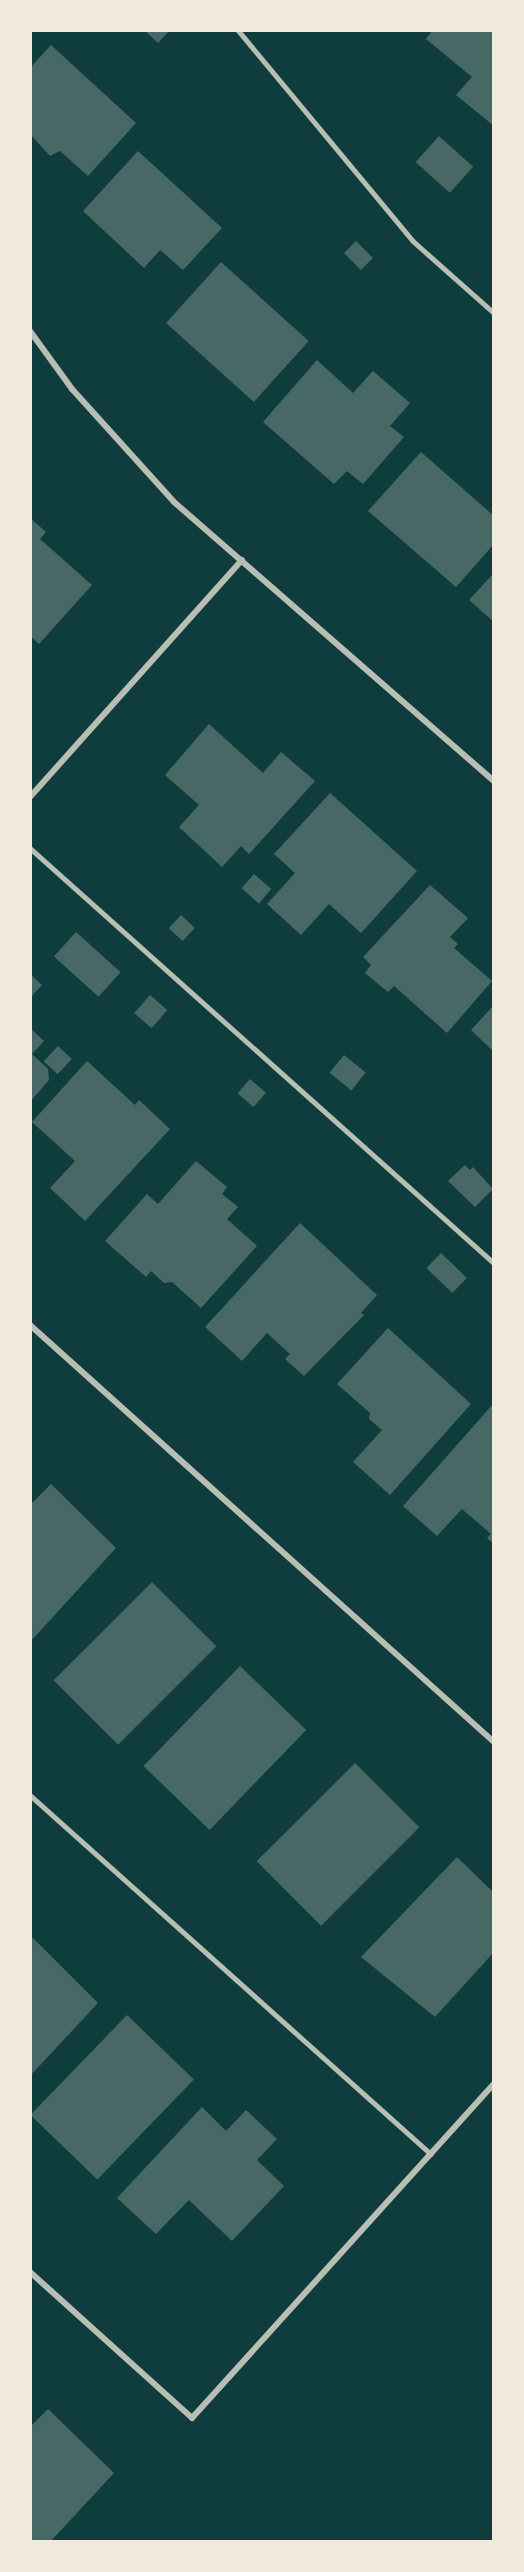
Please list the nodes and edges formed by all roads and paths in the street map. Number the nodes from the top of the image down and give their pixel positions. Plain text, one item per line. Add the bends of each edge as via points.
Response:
1 (238, 30) edge
2 (494, 313) edge
3 (30, 331) edge
4 (242, 560) junction
5 (494, 781) edge
6 (30, 797) edge
7 (30, 848) edge
8 (494, 1263) edge
9 (30, 1325) edge
10 (494, 1742) edge
11 (30, 1796) edge
12 (494, 2084) edge
13 (431, 2154) junction
14 (30, 2272) edge

1 - 2 lane via 413,241
3 - 4 street via 72,389 174,502
4 - 5 street
4 - 6 street
7 - 8 lane
9 - 10 street
11 - 13 lane
12 - 13 street
13 - 14 street via 192,2418

